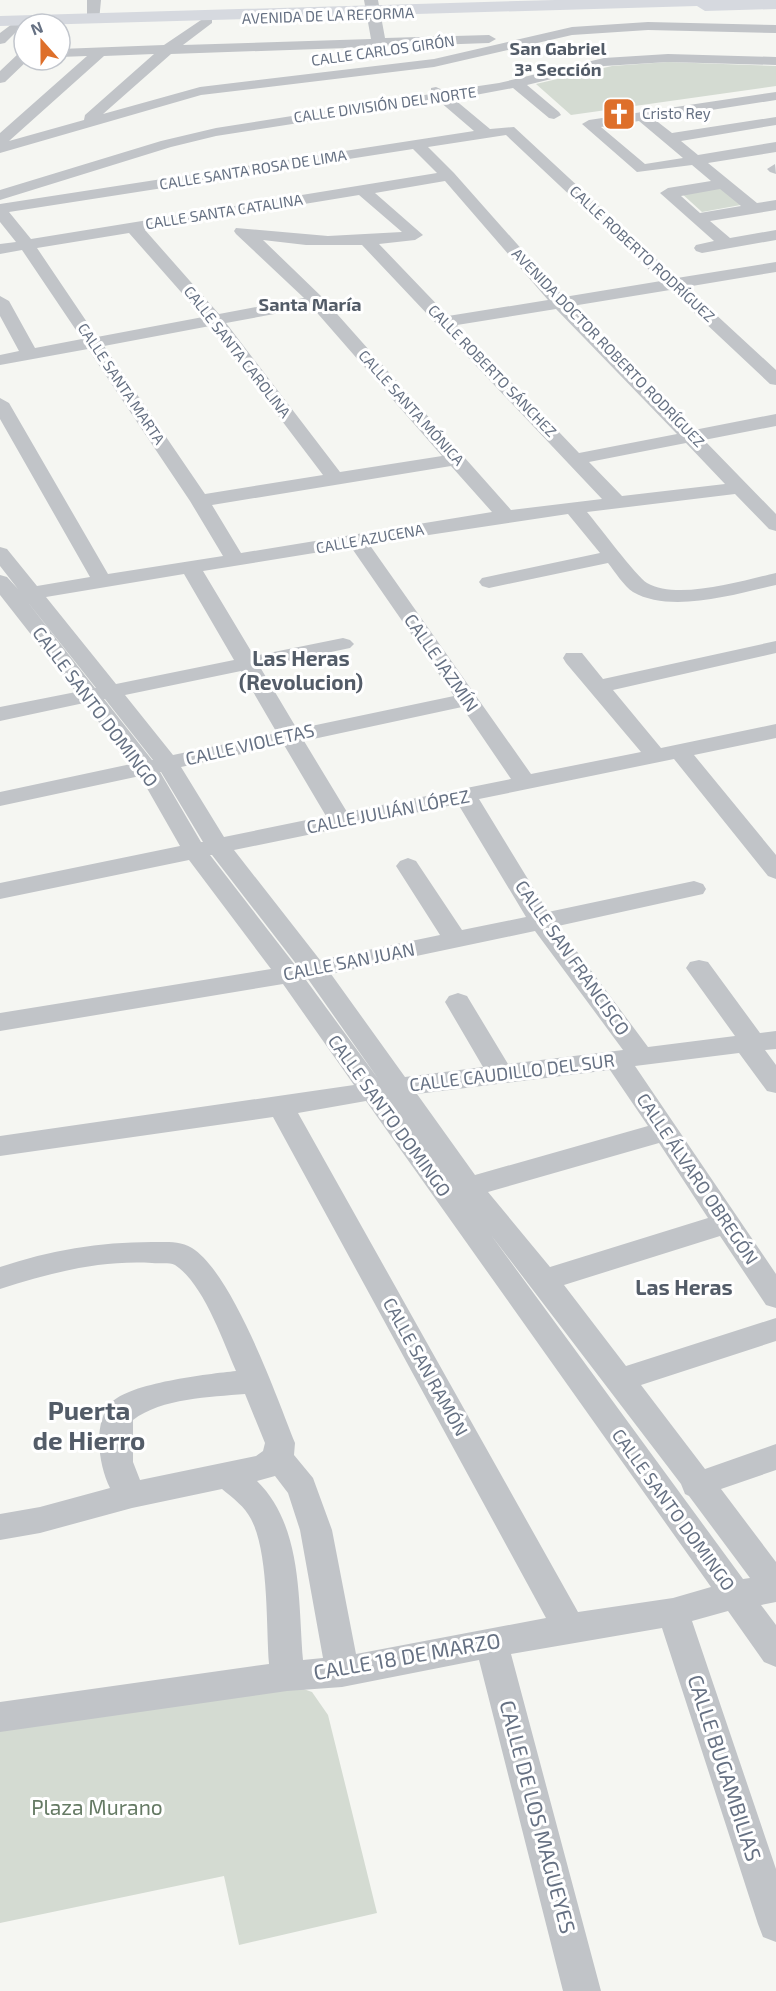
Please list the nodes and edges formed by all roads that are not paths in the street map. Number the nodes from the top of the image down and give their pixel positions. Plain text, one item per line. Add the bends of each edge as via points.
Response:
1 (94, 0) edge
2 (727, 0) edge
3 (650, 1) edge
4 (776, 4) edge
5 (373, 8) edge
6 (560, 10) junction
7 (94, 18) junction
8 (207, 20) junction
9 (10, 24) edge
10 (72, 24) edge
11 (776, 29) edge
12 (572, 31) junction
13 (537, 39) junction
14 (0, 40) edge
15 (472, 40) junction
16 (379, 43) junction
17 (167, 50) junction
18 (101, 51) junction
19 (72, 52) edge
20 (483, 52) junction
21 (8, 54) dead end
22 (12, 54) edge
23 (776, 61) edge
24 (12, 67) edge
25 (403, 67) junction
26 (0, 79) edge
27 (516, 83) junction
28 (776, 96) edge
29 (444, 97) junction
30 (108, 101) junction
31 (158, 101) junction
32 (554, 115) dead end
33 (9, 116) dead end
34 (643, 117) junction
35 (28, 119) junction
36 (776, 121) edge
37 (85, 123) junction
38 (506, 130) joint
39 (486, 133) junction
40 (670, 138) junction
41 (0, 141) edge
42 (416, 144) junction
43 (776, 147) edge
44 (0, 148) edge
45 (753, 151) junction
46 (696, 161) junction
47 (776, 169) edge
48 (448, 176) junction
49 (723, 184) junction
50 (362, 190) junction
51 (0, 195) edge
52 (776, 205) edge
53 (754, 209) junction
54 (0, 210) edge
55 (184, 218) junction
56 (697, 218) junction
57 (133, 226) junction
58 (246, 232) junction
59 (776, 235) edge
60 (366, 240) junction
61 (26, 244) junction
62 (727, 244) junction
63 (702, 248) dead end
64 (0, 249) edge
65 (776, 267) edge
66 (675, 284) junction
67 (0, 301) edge
68 (316, 301) junction
69 (560, 303) junction
70 (214, 320) junction
71 (444, 322) junction
72 (93, 344) junction
73 (30, 355) junction
74 (0, 360) edge
75 (776, 380) edge
76 (0, 403) edge
77 (776, 420) edge
78 (693, 437) junction
79 (457, 459) junction
80 (576, 459) junction
81 (336, 480) junction
82 (741, 488) junction
83 (200, 501) junction
84 (617, 503) junction
85 (573, 508) junction
86 (506, 516) junction
87 (776, 525) edge
88 (357, 542) junction
89 (0, 553) edge
90 (614, 556) junction
91 (236, 561) junction
92 (191, 568) junction
93 (776, 579) edge
94 (102, 581) junction
95 (489, 582) dead end
96 (10, 592) edge
97 (344, 644) dead end
98 (776, 647) edge
99 (574, 658) dead end
100 (246, 662) junction
101 (598, 687) junction
102 (100, 696) junction
103 (466, 700) junction
104 (0, 714) edge
105 (776, 731) edge
106 (289, 735) junction
107 (680, 752) junction
108 (657, 757) junction
109 (157, 767) junction
110 (526, 783) junction
111 (466, 797) junction
112 (0, 799) edge
113 (341, 822) junction
114 (205, 848) junction
115 (408, 866) dead end
116 (776, 871) edge
117 (694, 889) dead end
118 (0, 891) edge
119 (541, 921) junction
120 (456, 940) junction
121 (699, 968) dead end
122 (302, 972) junction
123 (458, 1002) dead end
124 (0, 1022) edge
125 (758, 1042) edge
126 (630, 1059) junction
127 (501, 1075) junction
128 (776, 1084) edge
129 (383, 1089) junction
130 (281, 1107) junction
131 (666, 1131) junction
132 (0, 1146) edge
133 (469, 1187) junction
134 (727, 1223) junction
135 (0, 1278) edge
136 (544, 1280) junction
137 (776, 1297) edge
138 (776, 1329) edge
139 (620, 1380) junction
140 (255, 1382) junction
141 (776, 1457) edge
142 (278, 1458) junction
143 (229, 1476) junction
144 (696, 1485) junction
145 (132, 1495) junction
146 (0, 1527) edge
147 (776, 1588) edge
148 (734, 1595) junction
149 (673, 1612) junction
150 (569, 1628) junction
151 (491, 1643) junction
152 (776, 1652) edge
153 (342, 1672) junction
154 (287, 1676) junction
155 (0, 1717) edge
156 (776, 1924) edge
157 (582, 1991) edge

1 - 7 street
2 - 3 main road, AVENIDA DE LA REFORMA
3 - 5 main road, AVENIDA DE LA REFORMA
4 - 6 main road, AVENIDA DE LA REFORMA
5 - 6 main road, AVENIDA DE LA REFORMA
5 - 7 main road, AVENIDA DE LA REFORMA
5 - 8 main road, AVENIDA DE LA REFORMA
5 - 16 street
6 - 12 street
7 - 9 main road, AVENIDA DE LA REFORMA
8 - 10 main road, AVENIDA DE LA REFORMA
8 - 17 street
9 - 14 street
11 - 12 street, CALLE CARLOS GIRÓN via 648,26
12 - 13 street, CALLE CARLOS GIRÓN
13 - 15 street
13 - 20 street, CALLE CARLOS GIRÓN
15 - 16 street
15 - 20 street via 482,45
16 - 17 street
17 - 18 street
17 - 30 street
18 - 19 street
18 - 35 street
20 - 25 street, CALLE CARLOS GIRÓN
21 - 22 street
23 - 27 street, CALLE DIVISIÓN DEL NORTE via 627,60
24 - 26 street
25 - 29 street
25 - 31 street, CALLE CARLOS GIRÓN via 200,91
27 - 29 street, CALLE DIVISIÓN DEL NORTE
27 - 32 street
28 - 34 street
29 - 39 street
29 - 51 street, CALLE DIVISIÓN DEL NORTE via 216,132
30 - 31 street
30 - 37 street
31 - 37 street, CALLE CARLOS GIRÓN
33 - 35 street
34 - 40 street
34 - 46 street via 589,124 642,169
35 - 41 street
36 - 40 street
37 - 44 street, CALLE CARLOS GIRÓN
38 - 39 street, CALLE SANTA ROSA DE LIMA
38 - 66 street, CALLE ROBERTO RODRÍGUEZ
39 - 42 street, CALLE SANTA ROSA DE LIMA
40 - 46 street
42 - 48 street, AVENIDA DOCTOR ROBERTO RODRÍGUEZ
42 - 54 street, CALLE SANTA ROSA DE LIMA
43 - 45 street
45 - 46 street
45 - 47 street
46 - 49 street
48 - 50 street, CALLE SANTA CATALINA
48 - 69 street, AVENIDA DOCTOR ROBERTO RODRÍGUEZ
49 - 53 street
49 - 56 street via 668,193
50 - 55 street, CALLE SANTA CATALINA
50 - 60 street via 415,236
52 - 53 street
53 - 56 street
54 - 61 street, CALLE SANTA MARTA
55 - 57 street, CALLE SANTA CATALINA
55 - 58 street
56 - 62 street
57 - 61 street, CALLE SANTA CATALINA
57 - 70 street, CALLE SANTA CAROLINA
58 - 60 street
58 - 68 street, CALLE SANTA MÓNICA
59 - 62 street
60 - 71 street, CALLE ROBERTO SÁNCHEZ
61 - 64 street, CALLE SANTA CATALINA
61 - 72 street, CALLE SANTA MARTA
62 - 63 street
65 - 66 street
66 - 69 street
66 - 75 street, CALLE ROBERTO RODRÍGUEZ
67 - 73 street
68 - 70 street
68 - 79 street, CALLE SANTA MÓNICA
69 - 71 street
69 - 78 street, AVENIDA DOCTOR ROBERTO RODRÍGUEZ
70 - 72 street
70 - 81 street, CALLE SANTA CAROLINA
71 - 80 street, CALLE ROBERTO SÁNCHEZ
72 - 73 street
72 - 83 street, CALLE SANTA MARTA
73 - 74 street
76 - 94 street
77 - 78 street
78 - 80 street
78 - 82 street, AVENIDA DOCTOR ROBERTO RODRÍGUEZ
79 - 81 street
79 - 86 street, CALLE SANTA MÓNICA
80 - 84 street, CALLE ROBERTO SÁNCHEZ
81 - 83 street
82 - 84 street, CALLE AZUCENA
82 - 87 street, AVENIDA DOCTOR ROBERTO RODRÍGUEZ
83 - 91 street, CALLE SANTA MARTA
84 - 85 street, CALLE AZUCENA
85 - 86 street, CALLE AZUCENA
85 - 90 street
86 - 88 street, CALLE AZUCENA
88 - 91 street, CALLE AZUCENA
88 - 103 street, CALLE JAZMÍN
89 - 96 street, CALLE SANTO DOMINGO
90 - 93 street via 639,587 655,594 712,592
90 - 95 street
91 - 92 street, CALLE AZUCENA
92 - 94 street, CALLE AZUCENA
92 - 100 street
94 - 96 street, CALLE AZUCENA
96 - 102 street, CALLE SANTO DOMINGO
97 - 100 street
98 - 101 street
99 - 101 street
100 - 102 street
100 - 106 street
101 - 108 street
102 - 104 street
102 - 109 street, CALLE SANTO DOMINGO
103 - 106 street, CALLE VIOLETAS
103 - 110 street, CALLE JAZMÍN
105 - 107 street, CALLE JULIÁN LÓPEZ
106 - 109 street, CALLE VIOLETAS
106 - 113 street
107 - 108 street, CALLE JULIÁN LÓPEZ
107 - 116 street
108 - 110 street, CALLE JULIÁN LÓPEZ
109 - 112 street, CALLE VIOLETAS
109 - 114 street, CALLE SANTO DOMINGO
110 - 111 street, CALLE JULIÁN LÓPEZ
111 - 113 street, CALLE JULIÁN LÓPEZ
111 - 119 street, CALLE SAN FRANCISCO
113 - 114 street, CALLE JULIÁN LÓPEZ
114 - 118 street, CALLE JULIÁN LÓPEZ
114 - 122 street, CALLE SANTO DOMINGO
115 - 120 street
117 - 119 street, CALLE SAN JUAN
119 - 120 street, CALLE SAN JUAN
119 - 126 street, CALLE SAN FRANCISCO
120 - 122 street, CALLE SAN JUAN
121 - 125 street
122 - 124 street, CALLE SAN JUAN
122 - 129 street, CALLE SANTO DOMINGO
123 - 127 street
125 - 126 street, CALLE CAUDILLO DEL SUR
125 - 128 street
126 - 127 street, CALLE CAUDILLO DEL SUR
126 - 131 street, CALLE ÁLVARO OBREGÓN
127 - 129 street, CALLE CAUDILLO DEL SUR
129 - 130 street, CALLE CAUDILLO DEL SUR
129 - 133 street, CALLE SANTO DOMINGO
129 - 148 street, CALLE SANTO DOMINGO
130 - 132 street, CALLE CAUDILLO DEL SUR
130 - 150 street, CALLE SAN RAMÓN
131 - 133 street
131 - 134 street, CALLE ÁLVARO OBREGÓN
133 - 136 street, CALLE SANTO DOMINGO
134 - 136 street
134 - 137 street, CALLE ÁLVARO OBREGÓN
135 - 140 street via 35,1266 93,1255 180,1254 202,1275 244,1351
136 - 139 street, CALLE SANTO DOMINGO
138 - 139 street
139 - 144 street, CALLE SANTO DOMINGO
140 - 142 street via 280,1443
140 - 145 street via 230,1382 137,1401 121,1412 115,1427 120,1475
141 - 144 street
142 - 143 street via 264,1467
142 - 153 street via 302,1487 316,1530
143 - 145 street
143 - 154 street via 263,1510 274,1539
144 - 147 street, CALLE SANTO DOMINGO
145 - 146 street
147 - 148 street, CALLE 18 DE MARZO
148 - 149 street, CALLE 18 DE MARZO
148 - 152 street, CALLE SANTO DOMINGO
149 - 150 street, CALLE 18 DE MARZO
149 - 156 street, CALLE BUGAMBILIAS
150 - 151 street, CALLE 18 DE MARZO
151 - 153 street, CALLE 18 DE MARZO
151 - 157 street, CALLE DE LOS MAGUEYES
153 - 154 street, CALLE 18 DE MARZO
154 - 155 street, CALLE 18 DE MARZO

